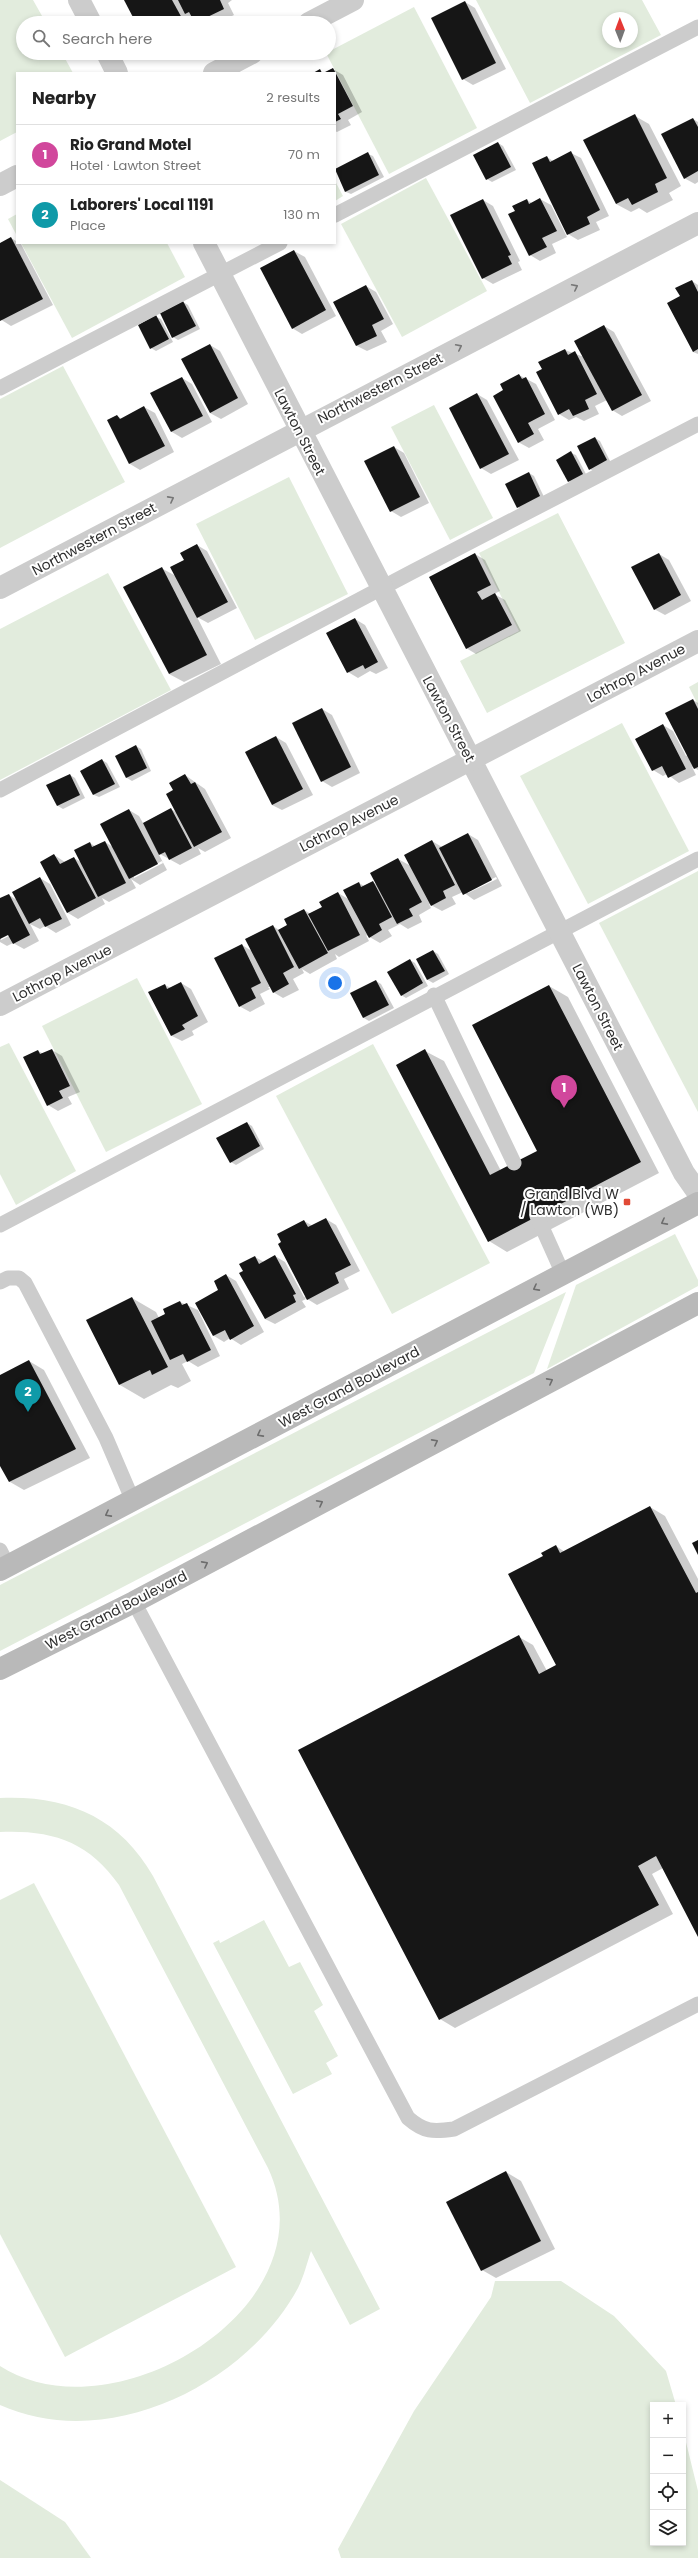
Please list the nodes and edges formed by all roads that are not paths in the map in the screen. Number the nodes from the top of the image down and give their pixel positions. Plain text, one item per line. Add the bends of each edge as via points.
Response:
1 (79, 0) edge
2 (353, 0) edge
3 (87, 16) edge
4 (322, 16) edge
5 (698, 27) edge
6 (110, 60) edge
7 (239, 60) edge
8 (116, 72) edge
9 (216, 72) edge
10 (16, 177) edge
11 (0, 185) edge
12 (336, 213) edge
13 (698, 223) edge
14 (205, 244) edge
15 (278, 244) edge
16 (220, 274) junction
17 (0, 388) edge
18 (698, 424) edge
19 (299, 430) junction
20 (0, 588) edge
21 (381, 589) junction
22 (698, 641) edge
23 (470, 760) junction
24 (0, 790) edge
25 (698, 859) edge
26 (559, 931) junction
27 (434, 995) junction
28 (0, 1005) edge
29 (514, 1163) dead end
30 (698, 1193) edge
31 (698, 1203) edge
32 (537, 1216) dead end
33 (0, 1225) edge
34 (563, 1274) junction
35 (0, 1282) edge
36 (698, 1303) edge
37 (132, 1501) junction
38 (3, 1562) edge
39 (134, 1602) junction
40 (0, 1669) edge
41 (698, 2004) edge

1 - 3 street
2 - 4 street
5 - 12 lane
6 - 8 street
7 - 9 street
10 - 11 street
19 -> 13 street, Northwestern Street
14 - 16 street, Lawton Street
15 - 16 lane
16 - 17 lane
16 - 19 street, Lawton Street
18 - 21 lane
20 -> 19 street, Northwestern Street
19 - 21 street, Lawton Street
21 - 23 street, Lawton Street
21 - 24 lane
22 - 23 street, Lothrop Avenue
23 - 26 street, Lawton Street
23 - 28 street, Lothrop Avenue
25 - 26 lane
26 - 27 lane
26 - 30 street, Lawton Street via 684,1173
27 - 29 lane
27 - 33 lane
31 -> 34 main road, West Grand Boulevard
32 - 34 lane
34 -> 37 main road, West Grand Boulevard
35 - 37 lane via 8,1278 19,1278 24,1284 106,1438
39 -> 36 main road, West Grand Boulevard
37 -> 38 main road, West Grand Boulevard
39 - 40 main road, West Grand Boulevard
39 - 41 lane via 400,2104 408,2118 419,2128 435,2131 454,2129

